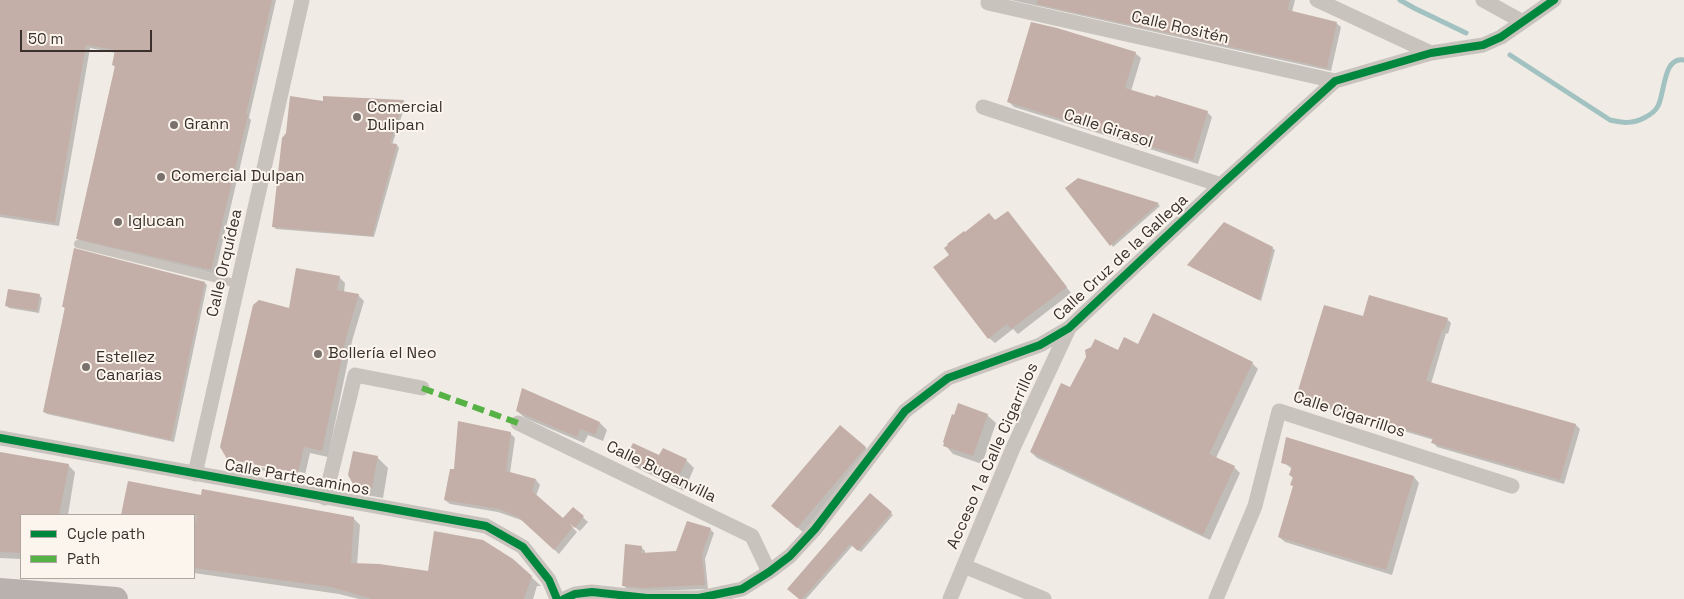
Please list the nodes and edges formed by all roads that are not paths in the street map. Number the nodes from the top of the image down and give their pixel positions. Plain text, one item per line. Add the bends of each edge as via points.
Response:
1 (302, 0) edge
2 (1317, 0) edge
3 (1484, 0) edge
4 (1554, 0) edge
5 (988, 3) dead end
6 (1523, 22) junction
7 (1431, 53) junction
8 (1335, 81) junction
9 (984, 107) dead end
10 (1221, 185) junction
11 (78, 244) dead end
12 (238, 284) junction
13 (1069, 328) junction
14 (422, 388) dead end
15 (518, 423) dead end
16 (0, 438) edge
17 (196, 474) junction
18 (1512, 486) dead end
19 (325, 498) junction
20 (964, 566) junction
21 (769, 572) junction
22 (0, 590) edge
23 (103, 598) edge
24 (557, 599) edge
25 (564, 599) edge
26 (950, 599) edge
27 (1044, 599) edge
28 (1216, 599) edge

1 - 12 street, Calle Orquídea
2 - 7 street
3 - 6 street
4 - 6 street, Calle Cruz de la Gallega
5 - 8 street, Calle Rositén
6 - 7 street, Calle Cruz de la Gallega via 1483,45
7 - 8 street, Calle Cruz de la Gallega
8 - 10 street, Calle Cruz de la Gallega
9 - 10 street, Calle Girasol
10 - 13 street, Calle Cruz de la Gallega
11 - 12 lane
12 - 17 street, Calle Orquídea
13 - 20 street, Acceso 1 a Calle Cigarrillos via 1013,448
13 - 21 street, Calle Cruz de la Gallega via 1040,345 948,378 906,411 814,529 790,556
14 - 19 street via 355,375
15 - 21 street, Calle Buganvilla via 752,536
16 - 17 street, Calle Partecaminos
17 - 19 street, Calle Partecaminos
18 - 28 street, Calle Cigarrillos via 1279,411 1255,506
19 - 24 street, Calle Partecaminos via 486,526 523,546 549,580
20 - 26 street, Acceso 1 a Calle Cigarrillos
20 - 27 street
21 - 25 street, Calle Cruz de la Gallega via 742,589 699,598 647,598 592,592
22 - 23 main road

